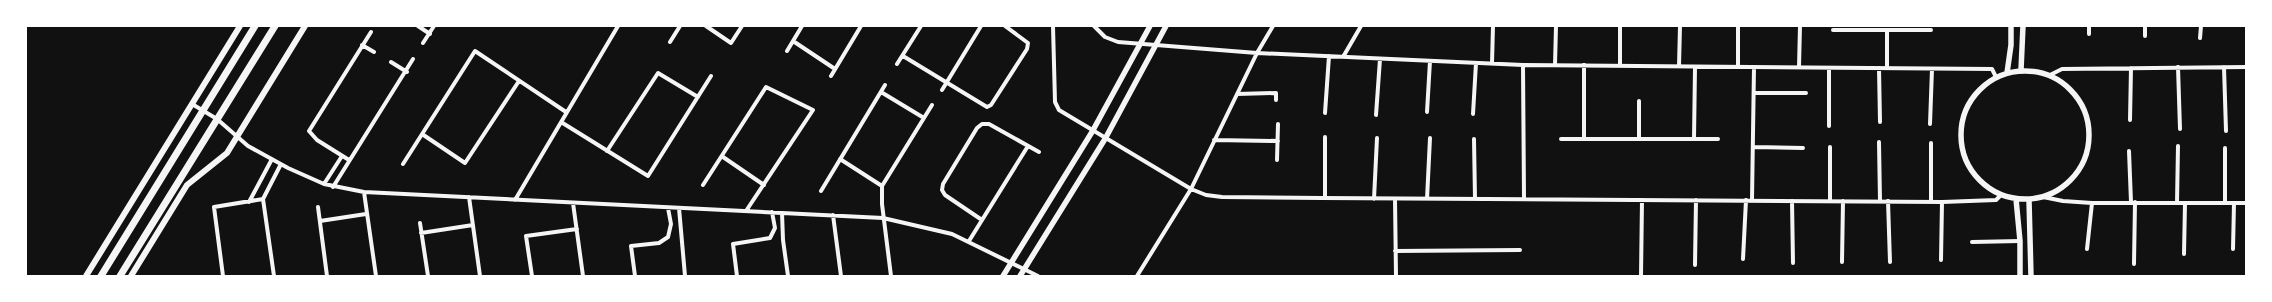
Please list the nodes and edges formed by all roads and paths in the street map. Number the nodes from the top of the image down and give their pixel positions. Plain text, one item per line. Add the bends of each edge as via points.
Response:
1 (240, 26) edge
2 (255, 26) edge
3 (275, 26) edge
4 (305, 26) edge
5 (418, 26) edge
6 (434, 26) edge
7 (618, 26) edge
8 (680, 26) edge
9 (706, 26) edge
10 (742, 26) edge
11 (802, 26) edge
12 (861, 26) edge
13 (921, 26) edge
14 (981, 26) edge
15 (1005, 26) edge
16 (1053, 26) edge
17 (1094, 26) edge
18 (1150, 26) edge
19 (1166, 26) edge
20 (1273, 26) edge
21 (1361, 26) edge
22 (1493, 26) edge
23 (1556, 26) edge
24 (1620, 26) edge
25 (1680, 26) edge
26 (1738, 26) edge
27 (1800, 26) edge
28 (2011, 26) edge
29 (2023, 26) edge
30 (2089, 26) edge
31 (2145, 26) edge
32 (2201, 26) edge
33 (1833, 30) dead end
34 (1887, 30) junction
35 (1931, 30) dead end
36 (370, 32) dead end
37 (430, 34) junction
38 (2089, 34) dead end
39 (2145, 36) dead end
40 (2200, 38) dead end
41 (793, 41) junction
42 (670, 42) dead end
43 (423, 43) dead end
44 (1141, 44) junction
45 (362, 45) junction
46 (1156, 45) junction
47 (787, 51) dead end
48 (374, 52) dead end
49 (1257, 53) junction
50 (903, 56) junction
51 (1329, 56) junction
52 (1343, 57) junction
53 (413, 59) dead end
54 (1380, 59) junction
55 (1430, 61) junction
56 (391, 62) dead end
57 (1476, 63) junction
58 (1492, 63) junction
59 (897, 64) dead end
60 (1523, 65) junction
61 (1555, 65) junction
62 (1584, 65) junction
63 (1620, 66) junction
64 (1679, 66) junction
65 (1695, 66) junction
66 (1738, 67) junction
67 (1754, 67) junction
68 (2178, 67) junction
69 (2224, 67) junction
70 (2246, 67) edge
71 (1799, 68) junction
72 (1829, 68) junction
73 (1879, 68) junction
74 (1887, 68) junction
75 (2131, 68) junction
76 (835, 69) junction
77 (1932, 69) junction
78 (2021, 70) junction
79 (407, 72) junction
80 (2007, 73) junction
81 (2050, 75) junction
82 (711, 76) dead end
83 (831, 76) dead end
84 (1996, 77) junction
85 (519, 81) junction
86 (946, 83) junction
87 (885, 85) dead end
88 (942, 90) dead end
89 (881, 92) junction
90 (1754, 93) junction
91 (1806, 93) dead end
92 (1237, 94) junction
93 (698, 97) junction
94 (1276, 100) dead end
95 (1639, 101) dead end
96 (192, 104) junction
97 (932, 105) dead end
98 (203, 111) junction
99 (566, 112) junction
100 (1427, 112) dead end
101 (1325, 113) dead end
102 (1473, 114) dead end
103 (1376, 116) dead end
104 (924, 118) junction
105 (217, 120) junction
106 (2130, 120) dead end
107 (561, 122) junction
108 (1880, 122) dead end
109 (1278, 124) dead end
110 (1930, 124) dead end
111 (1829, 126) dead end
112 (2180, 129) dead end
113 (2226, 131) dead end
114 (1092, 132) junction
115 (422, 134) junction
116 (236, 136) junction
117 (1325, 137) dead end
118 (1377, 138) dead end
119 (1430, 138) dead end
120 (1104, 139) junction
121 (1561, 139) dead end
122 (1584, 139) junction
123 (1639, 139) junction
124 (1694, 139) junction
125 (1718, 139) dead end
126 (1214, 140) junction
127 (1474, 140) dead end
128 (1278, 141) junction
129 (1879, 142) dead end
130 (1931, 143) dead end
131 (1028, 146) junction
132 (2178, 146) dead end
133 (1753, 147) junction
134 (1830, 147) dead end
135 (1804, 148) dead end
136 (2226, 148) dead end
137 (606, 151) junction
138 (2129, 151) dead end
139 (1039, 152) dead end
140 (342, 156) junction
141 (722, 157) junction
142 (272, 159) junction
143 (349, 160) junction
144 (840, 160) junction
145 (1277, 160) dead end
146 (281, 164) junction
147 (403, 164) dead end
148 (324, 184) junction
149 (703, 185) dead end
150 (764, 185) junction
151 (882, 186) junction
152 (333, 187) junction
153 (1190, 189) junction
154 (821, 191) dead end
155 (364, 192) junction
156 (2001, 195) junction
157 (469, 196) junction
158 (2043, 197) junction
159 (1325, 198) junction
160 (1374, 198) junction
161 (263, 199) junction
162 (1395, 199) junction
163 (1427, 199) junction
164 (1476, 199) junction
165 (1524, 199) junction
166 (2016, 199) junction
167 (515, 200) junction
168 (1642, 200) junction
169 (1696, 200) junction
170 (1746, 200) junction
171 (1752, 200) junction
172 (1792, 200) junction
173 (2029, 200) junction
174 (1830, 201) junction
175 (1842, 201) junction
176 (1880, 201) junction
177 (1888, 201) junction
178 (249, 202) junction
179 (1931, 202) junction
180 (1942, 202) junction
181 (2092, 202) junction
182 (2133, 202) junction
183 (2177, 202) junction
184 (573, 203) junction
185 (2185, 203) junction
186 (2225, 203) junction
187 (2234, 203) junction
188 (2246, 203) edge
189 (128, 206) junction
190 (318, 207) dead end
191 (668, 208) junction
192 (679, 208) junction
193 (746, 211) junction
194 (772, 212) junction
195 (140, 213) junction
196 (782, 213) junction
197 (366, 214) junction
198 (833, 215) junction
199 (883, 218) junction
200 (982, 220) junction
201 (320, 221) junction
202 (420, 223) dead end
203 (473, 226) junction
204 (577, 229) junction
205 (421, 233) junction
206 (969, 241) junction
207 (2020, 241) junction
208 (1972, 242) dead end
209 (2087, 249) dead end
210 (2233, 249) dead end
211 (1520, 250) dead end
212 (1395, 251) junction
213 (2184, 254) dead end
214 (1743, 259) dead end
215 (1941, 260) dead end
216 (1011, 262) junction
217 (1842, 262) dead end
218 (1890, 262) dead end
219 (1792, 263) dead end
220 (2134, 264) dead end
221 (1695, 265) dead end
222 (1024, 269) junction
223 (86, 276) edge
224 (101, 276) edge
225 (120, 276) edge
226 (131, 276) edge
227 (223, 276) edge
228 (274, 276) edge
229 (327, 276) edge
230 (376, 276) edge
231 (428, 276) edge
232 (480, 276) edge
233 (532, 276) edge
234 (583, 276) edge
235 (635, 276) edge
236 (685, 276) edge
237 (738, 276) edge
238 (788, 276) edge
239 (841, 276) edge
240 (891, 276) edge
241 (1002, 276) edge
242 (1020, 276) edge
243 (1038, 276) edge
244 (1137, 276) edge
245 (1396, 276) edge
246 (1641, 276) edge
247 (2020, 276) edge
248 (2031, 276) edge

1 - 96 main road
2 - 98 main road
3 - 105 main road
4 - 116 main road
5 - 37 street
6 - 37 street
7 - 99 street
8 - 42 street
9 - 10 street via 731,43
11 - 41 street
12 - 76 street
13 - 50 street
14 - 86 street
15 - 86 street via 1028,43 1027,49 991,105 982,106
16 - 114 street via 1055,102 1064,115
17 - 44 street via 1105,37 1118,42
18 - 44 street
19 - 46 street
20 - 49 street
21 - 52 street
22 - 58 street
23 - 61 street
24 - 63 street
25 - 64 street
26 - 66 street
27 - 71 street
28 - 80 street
29 - 78 street
30 - 38 street
31 - 39 street
32 - 40 street
33 - 34 street
34 - 35 street
34 - 74 street
36 - 45 street
37 - 43 street
41 - 47 street
41 - 76 street
44 - 46 street
44 - 114 street
45 - 48 street
45 - 140 street via 309,131 317,140
46 - 49 street
46 - 120 street
49 - 51 street
49 - 92 street
50 - 59 street
50 - 86 street
51 - 52 street
51 - 101 street
52 - 54 street
53 - 79 street
54 - 55 street
54 - 103 street
55 - 57 street
55 - 100 street
56 - 79 street
57 - 58 street
57 - 102 street
58 - 60 street
60 - 61 street
60 - 165 street
61 - 62 street
62 - 63 street
62 - 122 street
63 - 64 street
64 - 65 street
65 - 66 street
65 - 124 street
66 - 67 street
67 - 71 street
67 - 90 street
68 - 69 street
68 - 75 street
68 - 112 street
69 - 70 street
69 - 113 street
71 - 72 street
72 - 73 street
72 - 111 street
73 - 74 street
73 - 108 street
74 - 77 street
75 - 81 street via 2062,69
75 - 106 street
76 - 83 street
77 - 84 street via 1992,69
77 - 110 street
78 - 80 street
78 - 81 street
79 - 143 street
80 - 84 street
81 - 158 street via 2067,85 2080,100 2088,119 2090,138 2086,158 2076,175 2061,189
82 - 93 street
84 - 156 street via 1979,89 1967,107 1961,127 1962,148 1970,168 1983,184
85 - 99 street
85 - 115 street via 465,163
85 - 115 street via 475,51
86 - 88 street
87 - 89 street
89 - 104 street
89 - 144 street
90 - 91 street
90 - 133 street
92 - 94 street via 1276,93
92 - 126 street
93 - 137 street via 658,73
93 - 137 street via 648,176
95 - 123 street
96 - 98 street
96 - 189 main road
97 - 104 street
98 - 105 street
98 - 195 main road
99 - 107 street
104 - 151 street
105 - 116 street
105 - 225 main road
107 - 137 street
107 - 167 street
109 - 128 street
114 - 120 street
114 - 216 street
115 - 147 street
116 - 142 street
116 - 226 main road via 227,153 187,185
117 - 159 street
118 - 160 street
119 - 163 street
120 - 153 street
120 - 222 street
121 - 122 street
122 - 123 street
123 - 124 street
124 - 125 street
126 - 128 street
126 - 153 street
127 - 164 street
128 - 145 street
129 - 176 street
130 - 179 street
131 - 139 street
131 - 200 street
131 - 200 street via 989,124 982,124 942,184 945,195
132 - 183 street
133 - 135 street
133 - 171 street
134 - 174 street
136 - 186 street
138 - 182 street
140 - 143 street
140 - 148 street
141 - 149 street
141 - 150 street
141 - 150 street via 766,87 813,110
142 - 146 street
142 - 178 street
143 - 152 street
144 - 151 street
144 - 154 street
146 - 148 street
146 - 161 street
148 - 152 street
150 - 193 street
151 - 199 street
152 - 155 street
153 - 159 street via 1222,197
153 - 244 street
155 - 157 street
155 - 197 street
156 - 166 street
156 - 180 street via 1996,200
157 - 167 street
157 - 203 street
158 - 173 street
158 - 181 street
159 - 160 street
160 - 162 street
161 - 178 street
161 - 228 street
162 - 163 street
162 - 212 street
163 - 164 street
164 - 165 street
165 - 168 street
166 - 173 street
166 - 207 street
167 - 184 street
168 - 169 street
168 - 246 street
169 - 170 street
169 - 221 street
170 - 171 street
170 - 214 street
171 - 172 street
172 - 174 street
172 - 219 street
173 - 248 street
174 - 175 street
175 - 176 street
175 - 217 street
176 - 177 street
177 - 179 street
177 - 218 street
178 - 227 street via 214,207
179 - 180 street
180 - 215 street
181 - 182 street
181 - 209 street
182 - 183 street
182 - 220 street
183 - 185 street
184 - 191 street
184 - 204 street
185 - 186 street
185 - 213 street
186 - 187 street
187 - 188 street
187 - 210 street
189 - 195 main road
189 - 223 main road
190 - 201 street
191 - 192 street
191 - 235 street via 671,224 668,237 659,243 631,246
192 - 193 street
192 - 236 street
193 - 194 street
194 - 196 street
194 - 237 street via 775,228 770,238 733,244
195 - 224 main road
196 - 198 street
196 - 238 street
197 - 201 street
197 - 230 street
198 - 199 street
198 - 239 street
199 - 206 street via 952,234
199 - 240 street
200 - 206 street
201 - 229 street
202 - 205 street
203 - 205 street
203 - 232 street
204 - 233 street via 526,236
204 - 234 street
205 - 231 street
206 - 216 street
207 - 208 street
207 - 247 street
211 - 212 street
212 - 245 street
216 - 222 street
216 - 241 street
222 - 242 street
222 - 243 street

